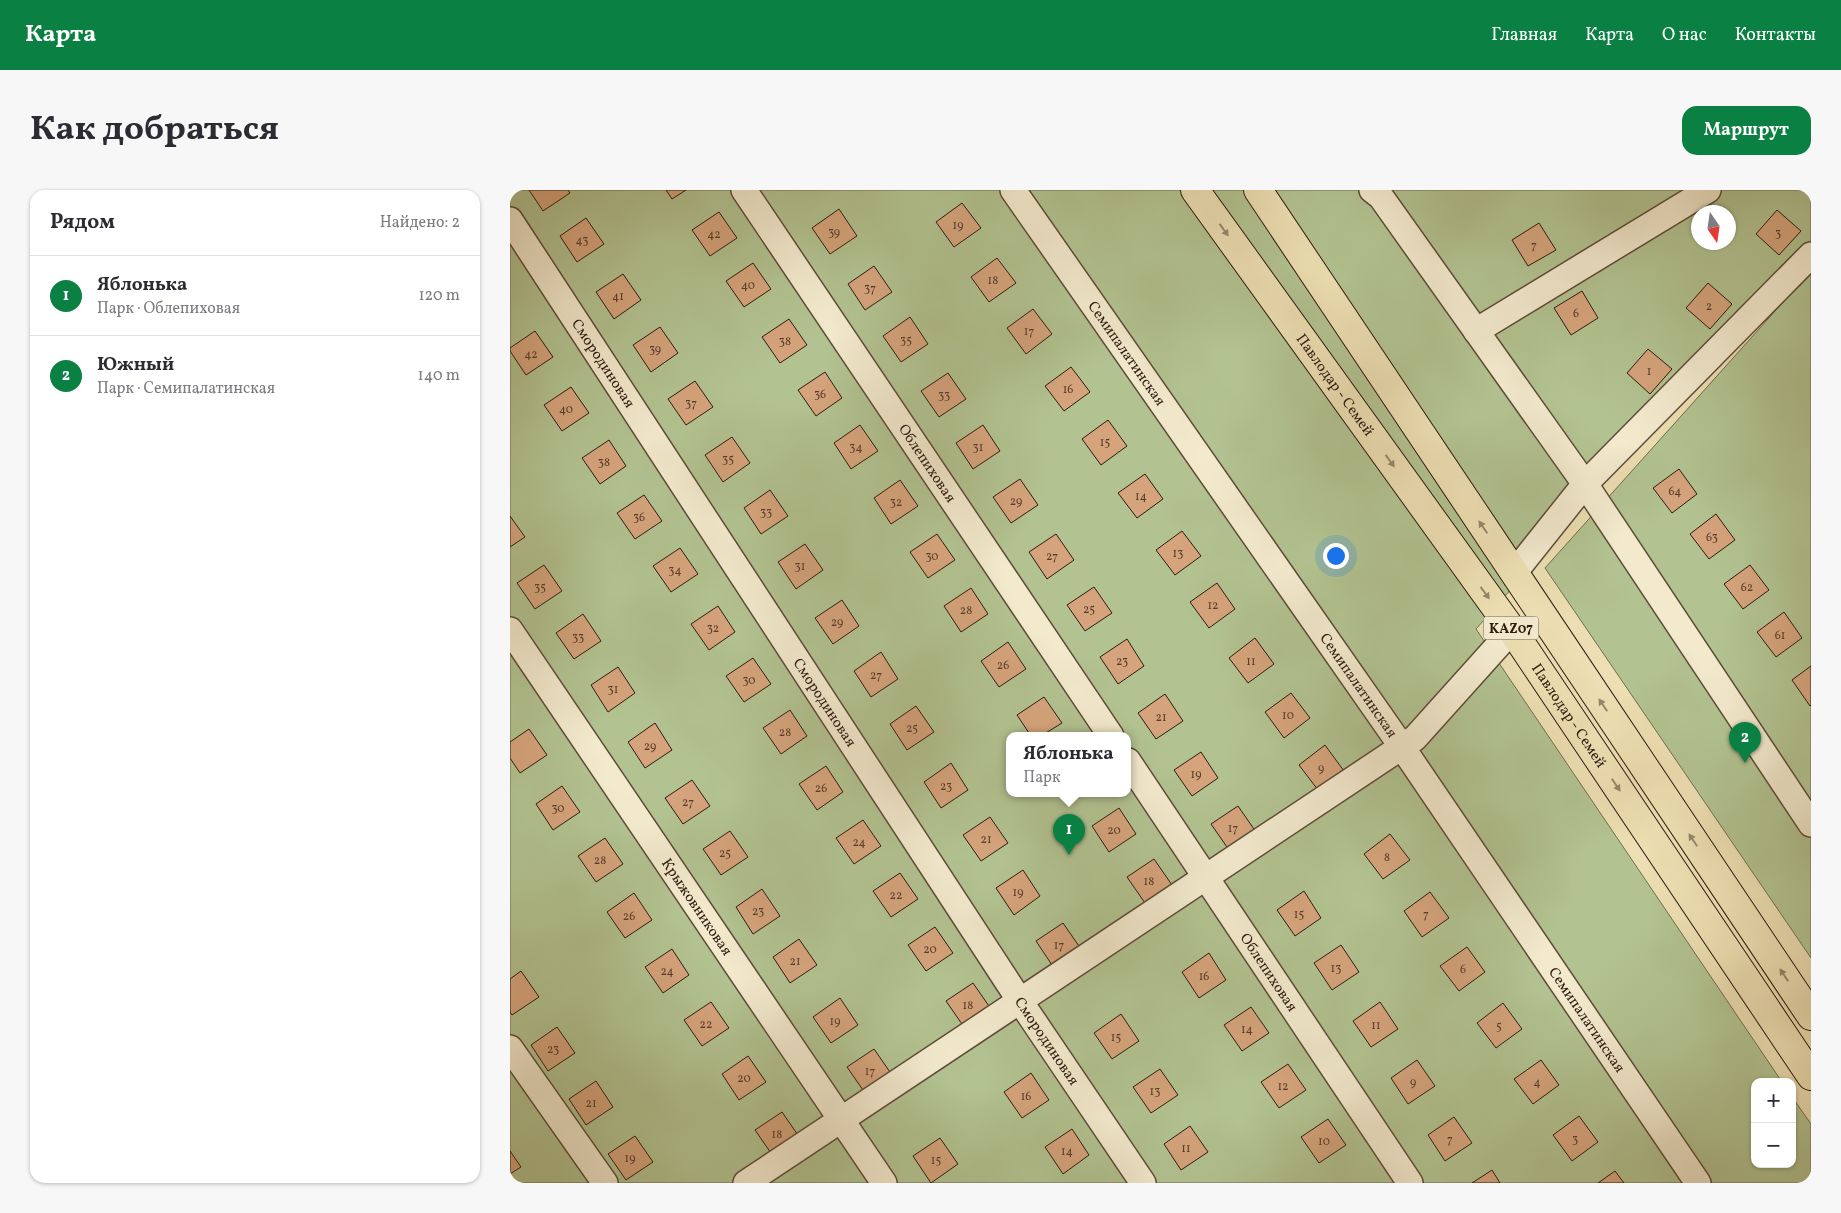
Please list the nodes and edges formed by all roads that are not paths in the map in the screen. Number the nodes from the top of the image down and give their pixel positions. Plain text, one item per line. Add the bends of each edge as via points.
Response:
1 (744, 190) edge
2 (1013, 190) edge
3 (1195, 190) edge
4 (1708, 190) edge
5 (1260, 191) edge
6 (1382, 192) edge
7 (510, 220) edge
8 (1811, 255) edge
9 (1476, 332) junction
10 (1586, 484) junction
11 (1514, 572) junction
12 (510, 630) edge
13 (1512, 630) junction
14 (1108, 732) edge
15 (1402, 747) junction
16 (1131, 766) edge
17 (1811, 824) edge
18 (1206, 878) junction
19 (1020, 1001) junction
20 (1811, 1016) edge
21 (510, 1048) edge
22 (1811, 1076) edge
23 (842, 1120) junction
24 (605, 1183) edge
25 (746, 1183) edge
26 (884, 1183) edge
27 (1143, 1183) edge
28 (1410, 1183) edge
29 (1698, 1183) edge

1 - 14 street, Облепиховая
2 - 15 street, Семипалатинская
3 -> 13 highway, Павлодар - Семей / KAZ07
4 - 9 street
11 -> 5 highway, KAZ07
6 - 9 street
7 - 19 street, Смородиновая
8 - 10 street
9 - 10 street
10 - 11 street
10 - 17 street
20 -> 11 highway, KAZ07
12 - 23 street, Крыжовниковая
13 - 15 street via 1415,738
13 -> 22 highway, Павлодар - Семей / KAZ07
15 - 18 street
15 - 29 street, Семипалатинская
16 - 18 street, Облепиховая
18 - 19 street
18 - 28 street, Облепиховая
19 - 23 street
19 - 27 street, Смородиновая
21 - 24 street
23 - 25 street
23 - 26 street, Крыжовниковая

